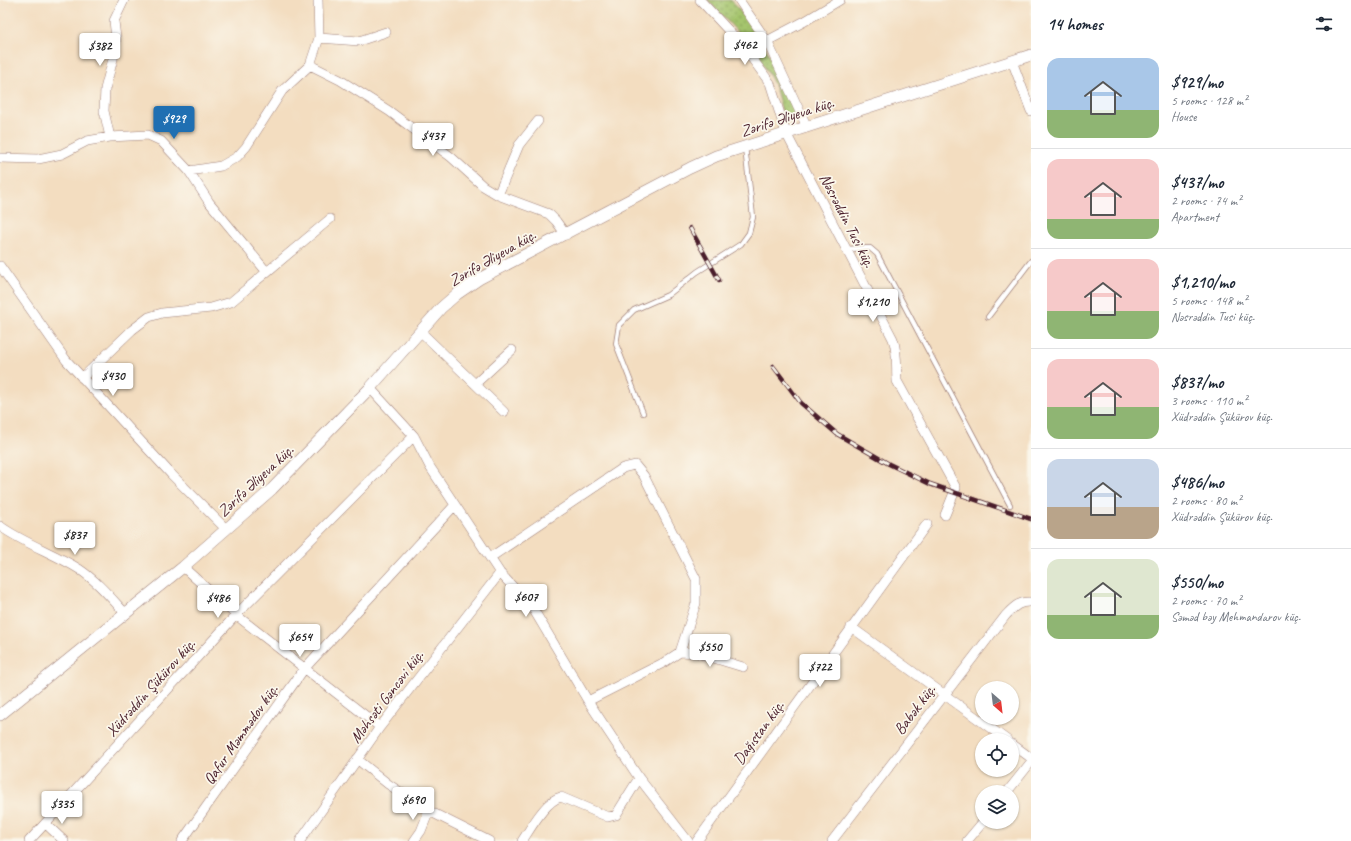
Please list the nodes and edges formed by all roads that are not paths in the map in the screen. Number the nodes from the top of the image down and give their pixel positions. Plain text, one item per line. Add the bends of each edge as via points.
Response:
1 (124, 0) edge
2 (318, 0) edge
3 (700, 0) edge
4 (739, 0) edge
5 (840, 0) edge
6 (386, 32) dead end
7 (319, 38) junction
8 (766, 41) junction
9 (1031, 55) edge
10 (1012, 62) junction
11 (310, 65) junction
12 (1031, 111) edge
13 (538, 121) dead end
14 (807, 127) junction
15 (786, 133) junction
16 (110, 137) junction
17 (745, 146) junction
18 (0, 158) edge
19 (189, 171) junction
20 (498, 194) junction
21 (330, 219) dead end
22 (566, 235) junction
23 (846, 249) junction
24 (1031, 262) edge
25 (0, 266) edge
26 (266, 271) junction
27 (988, 317) dead end
28 (420, 330) junction
29 (512, 350) dead end
30 (82, 378) junction
31 (475, 384) junction
32 (370, 388) junction
33 (504, 412) dead end
34 (643, 413) dead end
35 (414, 436) junction
36 (455, 504) junction
37 (1010, 504) dead end
38 (945, 515) dead end
39 (927, 524) dead end
40 (0, 526) edge
41 (226, 529) junction
42 (491, 557) junction
43 (183, 567) junction
44 (500, 573) junction
45 (1028, 602) edge
46 (126, 614) junction
47 (236, 615) junction
48 (851, 627) junction
49 (680, 652) junction
50 (743, 667) dead end
51 (304, 669) junction
52 (944, 694) junction
53 (588, 701) junction
54 (0, 715) edge
55 (380, 727) junction
56 (997, 733) edge
57 (1019, 749) edge
58 (1031, 758) edge
59 (357, 759) junction
60 (1031, 762) edge
61 (639, 778) junction
62 (1013, 785) edge
63 (429, 811) junction
64 (46, 824) junction
65 (977, 829) edge
66 (29, 841) edge
67 (64, 841) edge
68 (182, 841) edge
69 (300, 841) edge
70 (414, 841) edge
71 (488, 841) edge
72 (522, 841) edge
73 (688, 841) edge
74 (697, 841) edge
75 (832, 841) edge
76 (967, 841) edge

1 - 16 street via 114,21 116,38 105,89 104,111
2 - 7 street
3 - 15 street, Nəsrəddin Tusi küç. via 743,46 770,83
4 - 8 street
5 - 8 street
6 - 7 street via 359,41
7 - 11 street
8 - 14 street
9 - 10 street, Zərifə Əliyeva küç.
10 - 12 street
10 - 14 street, Zərifə Əliyeva küç.
11 - 19 street via 282,91 237,157 221,166
11 - 20 street via 340,80 389,111 451,157 484,186
13 - 20 street via 519,145
14 - 15 street, Zərifə Əliyeva küç.
15 - 17 street, Zərifə Əliyeva küç.
15 - 23 street, Nəsrəddin Tusi küç.
16 - 18 street via 87,141 62,154 38,159
16 - 19 street via 148,136 161,141
17 - 22 street, Zərifə Əliyeva küç. via 690,168
17 - 34 lane via 753,217 749,233 741,244 697,272 668,295 634,310 619,325 616,344
19 - 26 street via 208,202
20 - 22 street via 549,214
21 - 26 street
22 - 28 street, Zərifə Əliyeva küç. via 479,279 440,308
23 - 37 lane via 870,248 877,254
23 - 38 street, Nəsrəddin Tusi küç. via 893,340 897,351 896,367 900,387 955,484 956,488
24 - 27 lane
25 - 30 street via 66,360
26 - 30 street via 231,302 211,308 162,313 149,317
28 - 31 street
28 - 32 street, Zərifə Əliyeva küç.
29 - 31 street
30 - 41 street
31 - 33 street
32 - 35 street
32 - 41 street, Zərifə Əliyeva küç. via 272,489
35 - 36 street via 430,467
35 - 47 street, Xüdrəddin Şükürov küç.
36 - 42 street
36 - 51 street, Qafur Məmmədov küç.
39 - 48 street, Dağıstan küç.
40 - 46 street via 19,539 78,569 101,587
41 - 43 street, Zərifə Əliyeva küç.
42 - 44 street
42 - 49 street via 623,468 635,465 644,476 696,579 696,603
43 - 46 street, Zərifə Əliyeva küç.
43 - 47 street
44 - 53 street via 532,607
44 - 55 street, Məhsəti Gəncəvi küç.
45 - 52 street, Babək küç. via 1016,605
46 - 54 street, Zərifə Əliyeva küç.
47 - 51 street
47 - 64 street, Xüdrəddin Şükürov küç.
48 - 52 street
48 - 74 street, Dağıstan küç.
49 - 50 street via 697,653
49 - 53 street via 663,664
51 - 55 street
51 - 68 street, Qafur Məmmədov küç.
52 - 56 street
52 - 75 street, Babək küç.
53 - 61 street
55 - 59 street, Məhsəti Gəncəvi küç.
57 - 58 street
59 - 63 street via 388,784
59 - 69 street, Məhsəti Gəncəvi küç.
60 - 62 street
61 - 72 street via 616,815 608,817 561,797 555,798
61 - 73 street
63 - 70 street
63 - 71 street
64 - 66 street, Xüdrəddin Şükürov küç.
64 - 67 street
65 - 76 street

